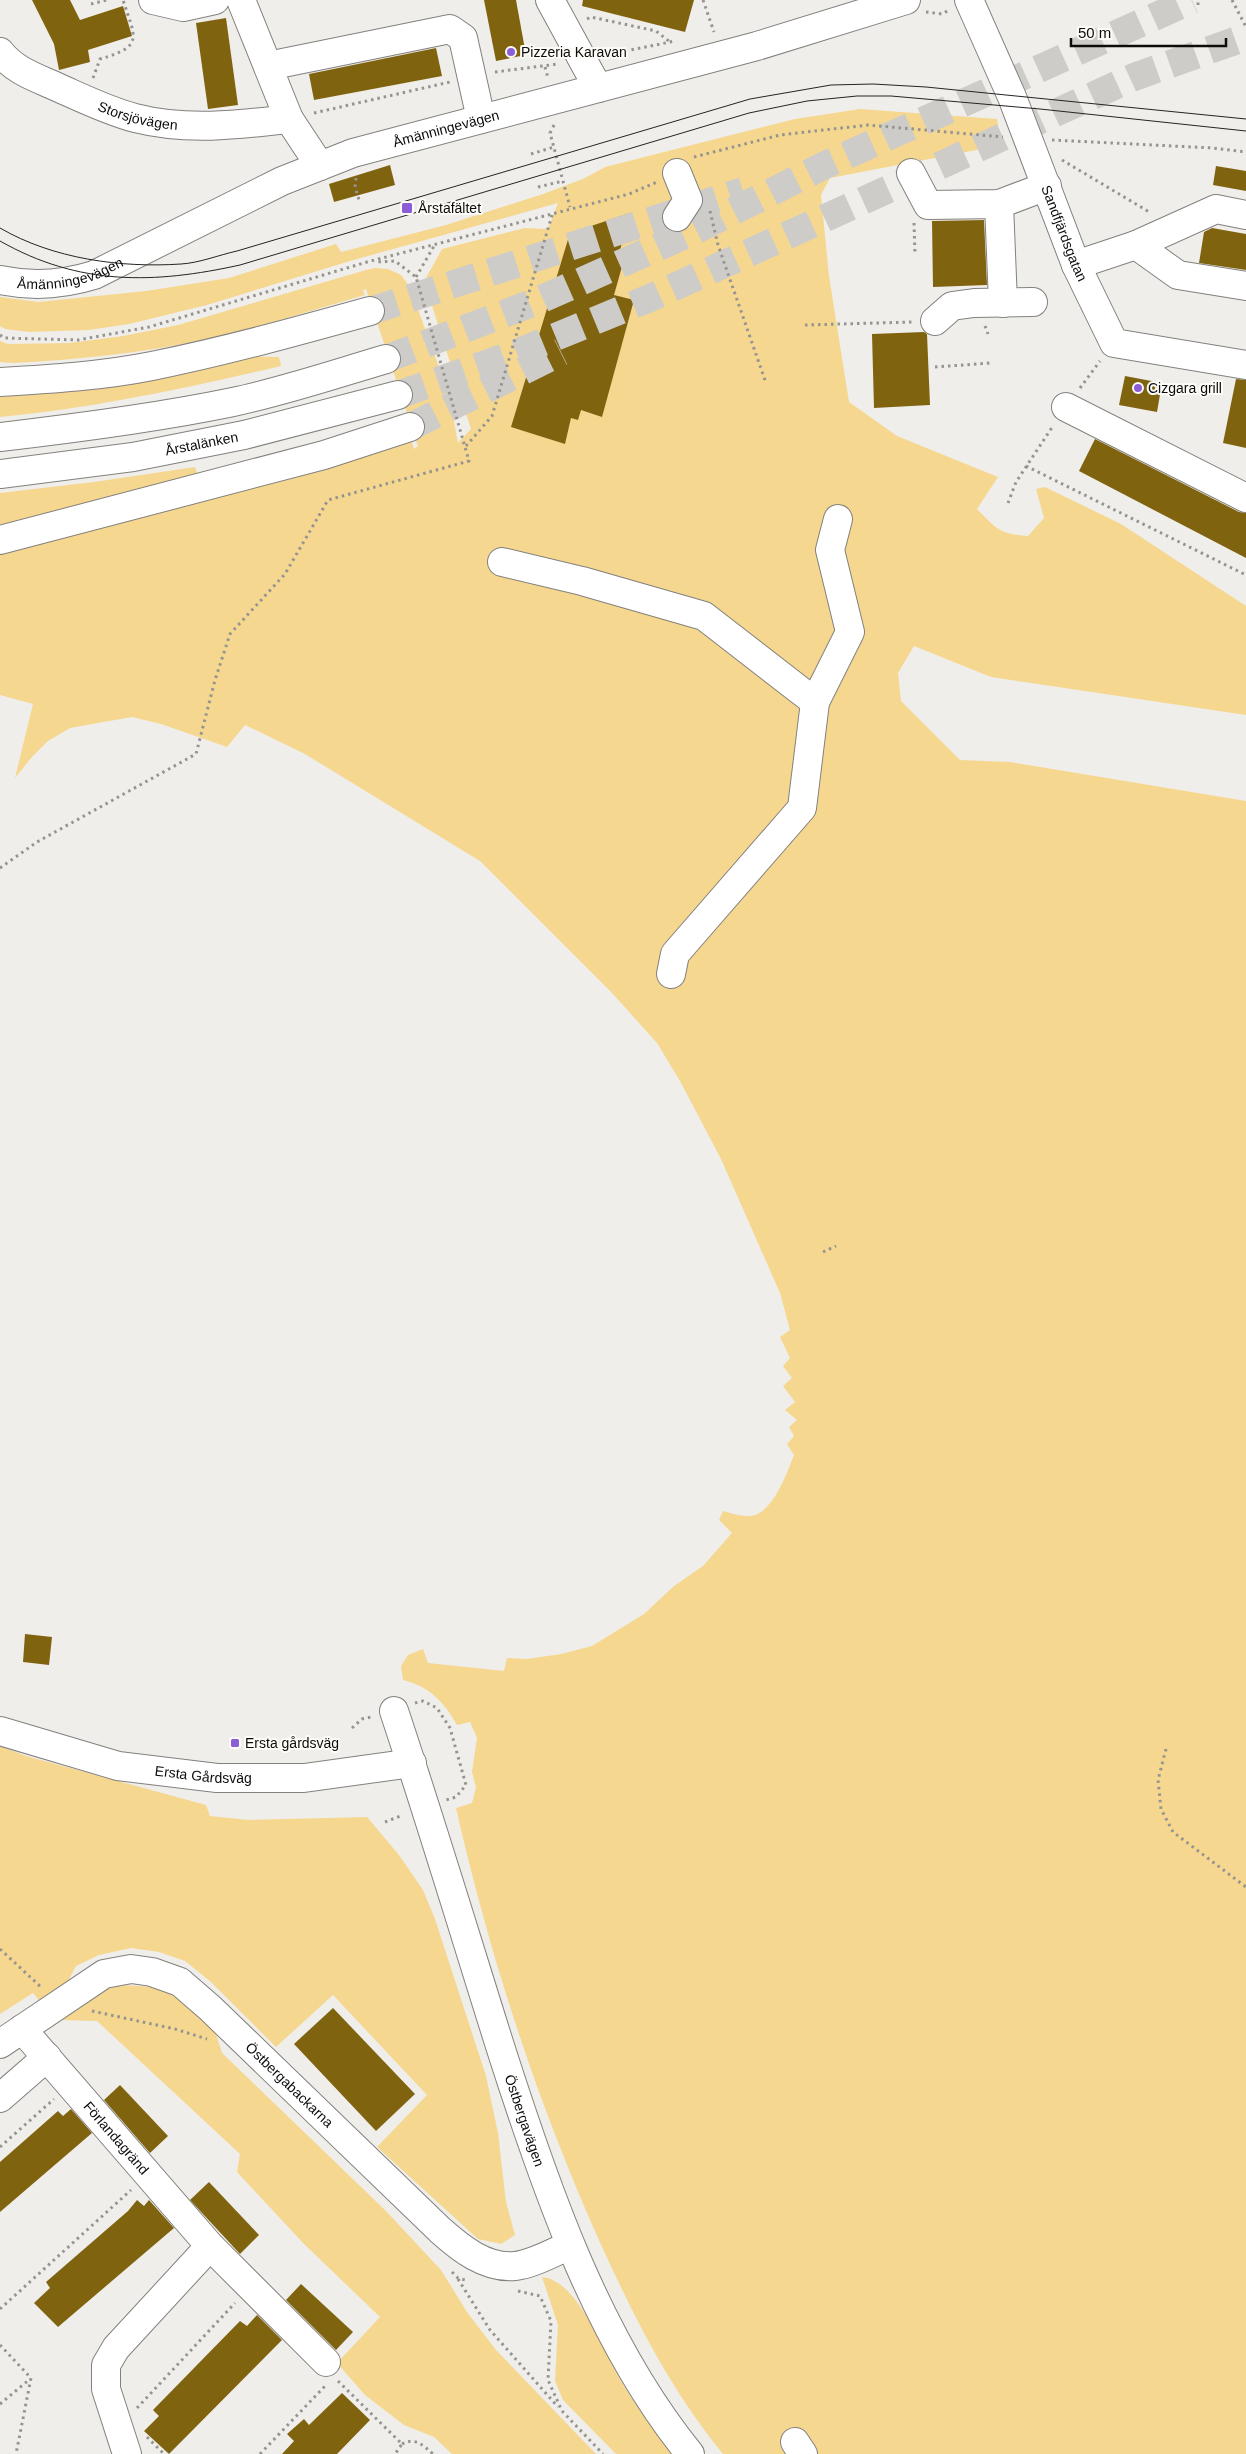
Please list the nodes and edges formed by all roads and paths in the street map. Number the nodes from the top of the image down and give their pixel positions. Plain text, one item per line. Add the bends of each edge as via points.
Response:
1 (107, 0) edge
2 (123, 0) edge
3 (153, 0) edge
4 (215, 0) edge
5 (241, 0) edge
6 (550, 0) edge
7 (703, 0) edge
8 (969, 0) edge
9 (1198, 0) edge
10 (1232, 0) edge
11 (892, 2) edge
12 (91, 4) dead end
13 (1198, 5) dead end
14 (1246, 27) edge
15 (566, 29) junction
16 (714, 32) dead end
17 (670, 42) dead end
18 (0, 52) edge
19 (583, 59) junction
20 (268, 66) junction
21 (472, 77) junction
22 (598, 88) junction
23 (85, 99) junction
24 (555, 99) junction
25 (289, 119) junction
26 (481, 119) junction
27 (1028, 139) junction
28 (554, 146) junction
29 (1246, 152) edge
30 (531, 154) dead end
31 (1059, 159) dead end
32 (320, 166) junction
33 (911, 173) dead end
34 (677, 174) junction
35 (564, 181) junction
36 (1047, 186) junction
37 (355, 187) dead end
38 (538, 188) dead end
39 (360, 203) dead end
40 (708, 203) dead end
41 (999, 204) junction
42 (570, 207) junction
43 (553, 212) junction
44 (1246, 215) edge
45 (676, 217) dead end
46 (1174, 227) junction
47 (1136, 245) junction
48 (434, 246) junction
49 (367, 262) junction
50 (1076, 265) junction
51 (416, 277) junction
52 (0, 280) edge
53 (1246, 286) edge
54 (1032, 302) dead end
55 (1003, 303) junction
56 (370, 311) tunnel mouth
57 (935, 321) joint
58 (805, 325) dead end
59 (0, 335) edge
60 (386, 359) tunnel mouth
61 (990, 363) dead end
62 (1246, 365) edge
63 (0, 366) edge
64 (935, 368) dead end
65 (89, 375) junction
66 (0, 382) edge
67 (766, 383) dead end
68 (398, 395) tunnel mouth
69 (1066, 407) dead end
70 (410, 427) tunnel mouth
71 (0, 437) edge
72 (466, 446) junction
73 (1026, 466) dead end
74 (0, 474) edge
75 (1246, 498) edge
76 (838, 519) dead end
77 (0, 540) edge
78 (502, 562) dead end
79 (1246, 575) edge
80 (815, 702) junction
81 (0, 868) edge
82 (671, 974) dead end
83 (836, 1246) dead end
84 (823, 1252) dead end
85 (394, 1711) joint
86 (0, 1731) edge
87 (1166, 1750) dead end
88 (412, 1764) junction
89 (466, 1785) dead end
90 (1246, 1887) edge
91 (0, 1950) edge
92 (59, 2003) junction
93 (91, 2011) dead end
94 (22, 2029) junction
95 (209, 2040) dead end
96 (0, 2044) edge
97 (47, 2057) junction
98 (71, 2084) junction
99 (0, 2098) edge
100 (0, 2147) edge
101 (148, 2175) junction
102 (570, 2245) junction
103 (210, 2246) junction
104 (451, 2271) dead end
105 (458, 2278) junction
106 (467, 2280) dead end
107 (251, 2286) junction
108 (512, 2290) dead end
109 (0, 2309) edge
110 (0, 2345) edge
111 (329, 2369) junction
112 (30, 2378) junction
113 (0, 2404) edge
114 (135, 2411) dead end
115 (562, 2411) junction
116 (402, 2444) junction
117 (16, 2454) edge
118 (127, 2454) edge
119 (260, 2454) edge
120 (395, 2454) edge
121 (433, 2454) edge
122 (603, 2454) edge
123 (690, 2454) edge

1 - 12 path
2 - 23 path via 135,36 132,44 118,54 100,59
3 - 4 main road via 182,7
5 - 20 main road
6 - 15 main road
7 - 16 path
8 - 27 main road, Sandfjärdsgatan
9 - 13 path
10 - 14 path
11 - 22 main road, Åmänningevägen via 756,46
15 - 17 path via 591,17 656,31
15 - 19 main road
18 - 23 main road, Storsjövägen via 11,66
19 - 21 path via 545,67 510,68
19 - 22 main road
20 - 21 main road via 450,29 463,38
20 - 25 main road
21 - 25 path
21 - 26 main road
22 - 24 main road, Åmänningevägen
23 - 25 main road, Storsjövägen via 133,117 168,124 233,126
24 - 26 main road, Åmänningevägen
24 - 28 path via 559,114 550,132
25 - 32 main road
26 - 32 main road, Åmänningevägen via 353,153
27 - 29 path
27 - 34 path via 868,125 780,134 690,158
27 - 36 main road, Sandfjärdsgatan
28 - 30 path
28 - 35 path
31 - 46 path
32 - 52 main road, Åmänningevägen via 282,181 94,275 36,286
33 - 41 main road via 928,205
34 - 42 path via 629,194
34 - 45 main road via 688,200
35 - 38 path
35 - 42 path
36 - 41 main road
36 - 50 main road, Sandfjärdsgatan
37 - 39 path
40 - 67 path via 718,245
41 - 55 main road
42 - 43 path
43 - 48 path
43 - 72 path via 492,416
44 - 46 main road via 1216,209
46 - 47 main road
47 - 50 main road
47 - 53 main road via 1178,275
48 - 49 path
48 - 51 path
49 - 51 path via 395,261
49 - 59 path via 149,327 78,340 4,338
50 - 62 main road, Sandfjärdsgatan via 1114,343
51 - 72 path
54 - 55 main road
55 - 57 main road via 952,306
56 - 65 main road via 269,339 151,366
57 - 58 path
60 - 71 main road via 234,402 117,423
61 - 64 path
63 - 65 main road via 44,367
65 - 66 main road
68 - 74 main road, Årstalänken via 235,437 134,456
69 - 75 main road
70 - 77 main road via 324,455
72 - 81 path via 469,461 328,500 285,574 230,634 196,754 37,842
73 - 79 path
76 - 80 main road via 830,550 850,632
78 - 80 main road via 704,616
80 - 82 main road via 802,808 675,954
83 - 84 path
85 - 88 main road, Östbergavägen
85 - 89 path via 423,1701 437,1708 450,1728
86 - 88 main road, Ersta Gårdsväg via 118,1766 217,1778 304,1778
87 - 90 path via 1158,1780 1161,1810 1173,1832
88 - 102 main road, Östbergavägen via 532,2145
91 - 92 path
92 - 94 main road, Östbergabackarna
92 - 102 main road, Östbergabackarna via 104,1974 130,1969 152,1972 180,1982 461,2249 490,2263 515,2266
93 - 95 path via 175,2029
94 - 96 main road, Östbergabackarna
94 - 97 main road, Förlandagränd
97 - 98 main road, Förlandagränd
97 - 99 main road
98 - 100 path
98 - 101 main road, Förlandagränd
101 - 103 main road, Förlandagränd
101 - 109 path
102 - 123 main road, Östbergavägen via 619,2345 645,2390
103 - 107 main road, Förlandagränd
103 - 118 main road via 116,2348 106,2365 106,2389
104 - 105 path
105 - 106 path
105 - 115 path via 490,2330
107 - 111 main road, Förlandagränd
107 - 114 path
108 - 115 path via 540,2296 551,2321 548,2380
110 - 112 path
111 - 116 path
111 - 119 path
112 - 113 path
112 - 117 path
115 - 122 path
116 - 120 path
116 - 121 path via 408,2440 421,2443

